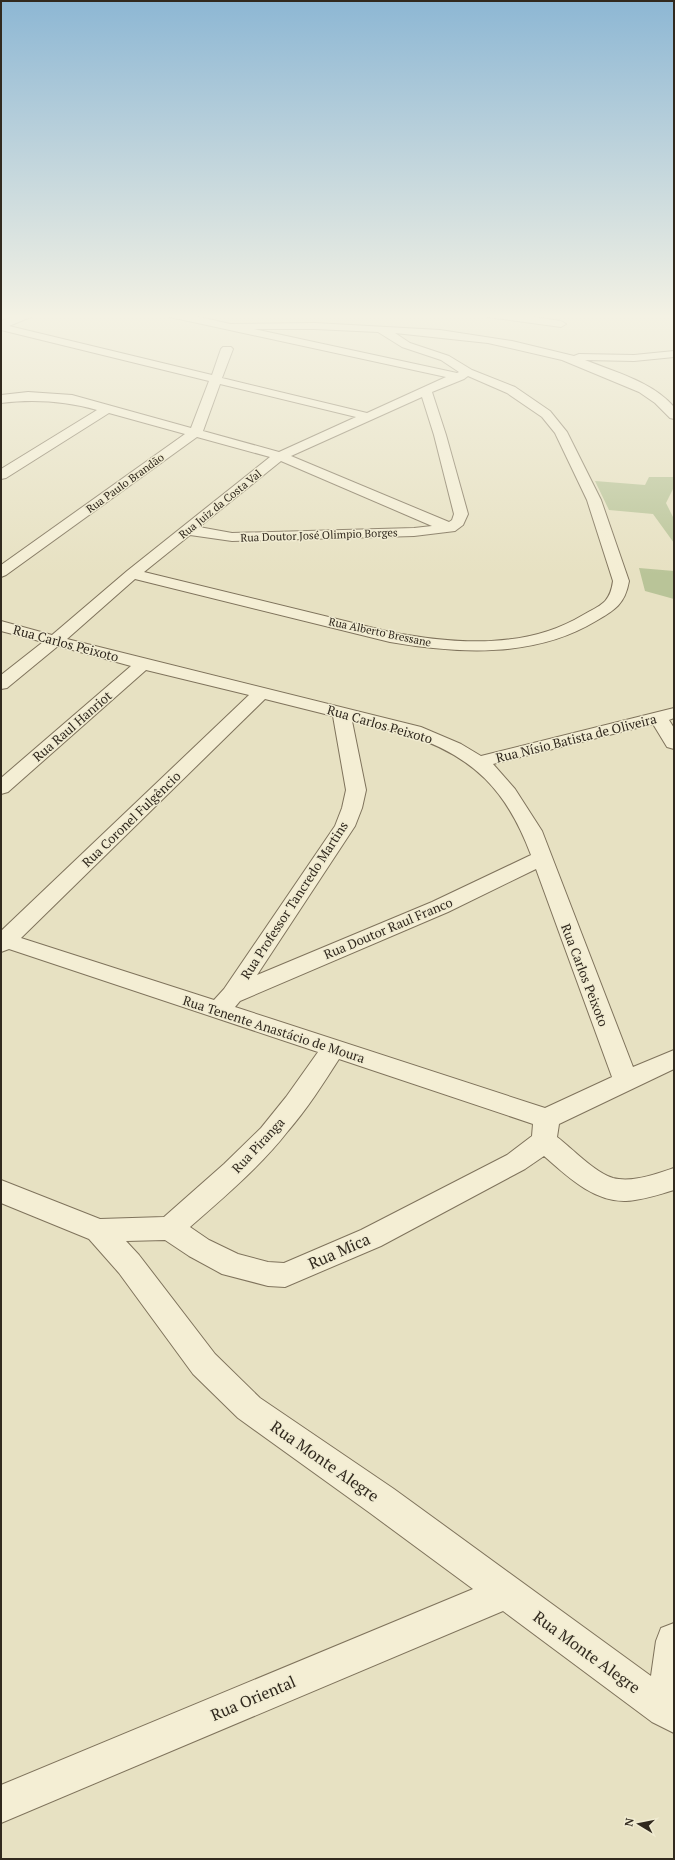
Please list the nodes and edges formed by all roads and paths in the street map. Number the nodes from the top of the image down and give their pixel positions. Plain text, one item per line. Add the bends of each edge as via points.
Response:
1 (72, 401) edge
2 (208, 401) edge
3 (302, 401) edge
4 (406, 401) edge
5 (429, 401) edge
6 (528, 401) edge
7 (662, 401) edge
8 (108, 408) junction
9 (674, 415) edge
10 (369, 417) junction
11 (196, 432) junction
12 (280, 456) junction
13 (1, 475) edge
14 (450, 528) junction
15 (188, 530) junction
16 (1, 572) edge
17 (132, 574) junction
18 (1, 626) edge
19 (56, 640) junction
20 (143, 664) junction
21 (1, 684) edge
22 (261, 693) junction
23 (341, 712) junction
24 (666, 715) edge
25 (674, 743) edge
26 (478, 762) junction
27 (1, 788) edge
28 (542, 858) junction
29 (2, 941) edge
30 (225, 1003) junction
31 (333, 1049) junction
32 (674, 1059) edge
33 (626, 1082) junction
34 (546, 1130) junction
35 (674, 1179) edge
36 (1, 1191) edge
37 (170, 1228) junction
38 (99, 1231) junction
39 (506, 1592) junction
40 (674, 1641) edge
41 (670, 1712) edge
42 (1, 1804) edge

1 - 8 street
2 - 11 street
3 - 10 street
4 - 10 street, Rua Juiz da Costa Val
5 - 14 street via 461,514 458,522
6 - 17 street, Rua Alberto Bressane via 546,414 560,432 594,500 621,581 619,594 610,606 576,627 550,638 519,643 456,646 423,643
7 - 9 street
8 - 11 street
8 - 13 street
10 - 12 street, Rua Juiz da Costa Val
11 - 12 street
11 - 16 street, Rua Paulo Brandão
12 - 14 street
12 - 15 street, Rua Juiz da Costa Val
14 - 15 street, Rua Doutor José Olimpio Borges via 395,533 250,538 220,537
15 - 17 street, Rua Juiz da Costa Val
17 - 19 street, Rua Juiz da Costa Val
18 - 19 street, Rua Carlos Peixoto
19 - 20 street, Rua Carlos Peixoto
19 - 21 street, Rua Juiz da Costa Val
20 - 22 street, Rua Carlos Peixoto
20 - 27 street, Rua Raul Hanriot
22 - 23 street, Rua Carlos Peixoto
22 - 29 street, Rua Coronel Fulgêncio
23 - 26 street, Rua Carlos Peixoto via 415,732 449,745
23 - 30 street, Rua Professor Tancredo Martins via 356,790 345,826
24 - 25 street
24 - 26 street, Rua Nísio Batista de Oliveira
26 - 28 street, Rua Carlos Peixoto via 519,806
28 - 30 street, Rua Doutor Raul Franco
28 - 33 street, Rua Carlos Peixoto
29 - 30 street, Rua Tenente Anastácio de Moura
30 - 31 street, Rua Tenente Anastácio de Moura
31 - 34 street, Rua Tenente Anastácio de Moura
31 - 37 street, Rua Piranga via 271,1134
32 - 33 street, Rua Mica
33 - 34 street, Rua Mica
34 - 35 street via 586,1174 605,1187 619,1190
34 - 37 street, Rua Mica via 516,1162 371,1238 285,1275 268,1274 232,1265 199,1248
36 - 38 street, Rua Monte Alegre
37 - 38 street
38 - 39 street, Rua Monte Alegre via 129,1264 204,1364 249,1408
39 - 41 street, Rua Monte Alegre
39 - 42 street, Rua Oriental
40 - 41 street

